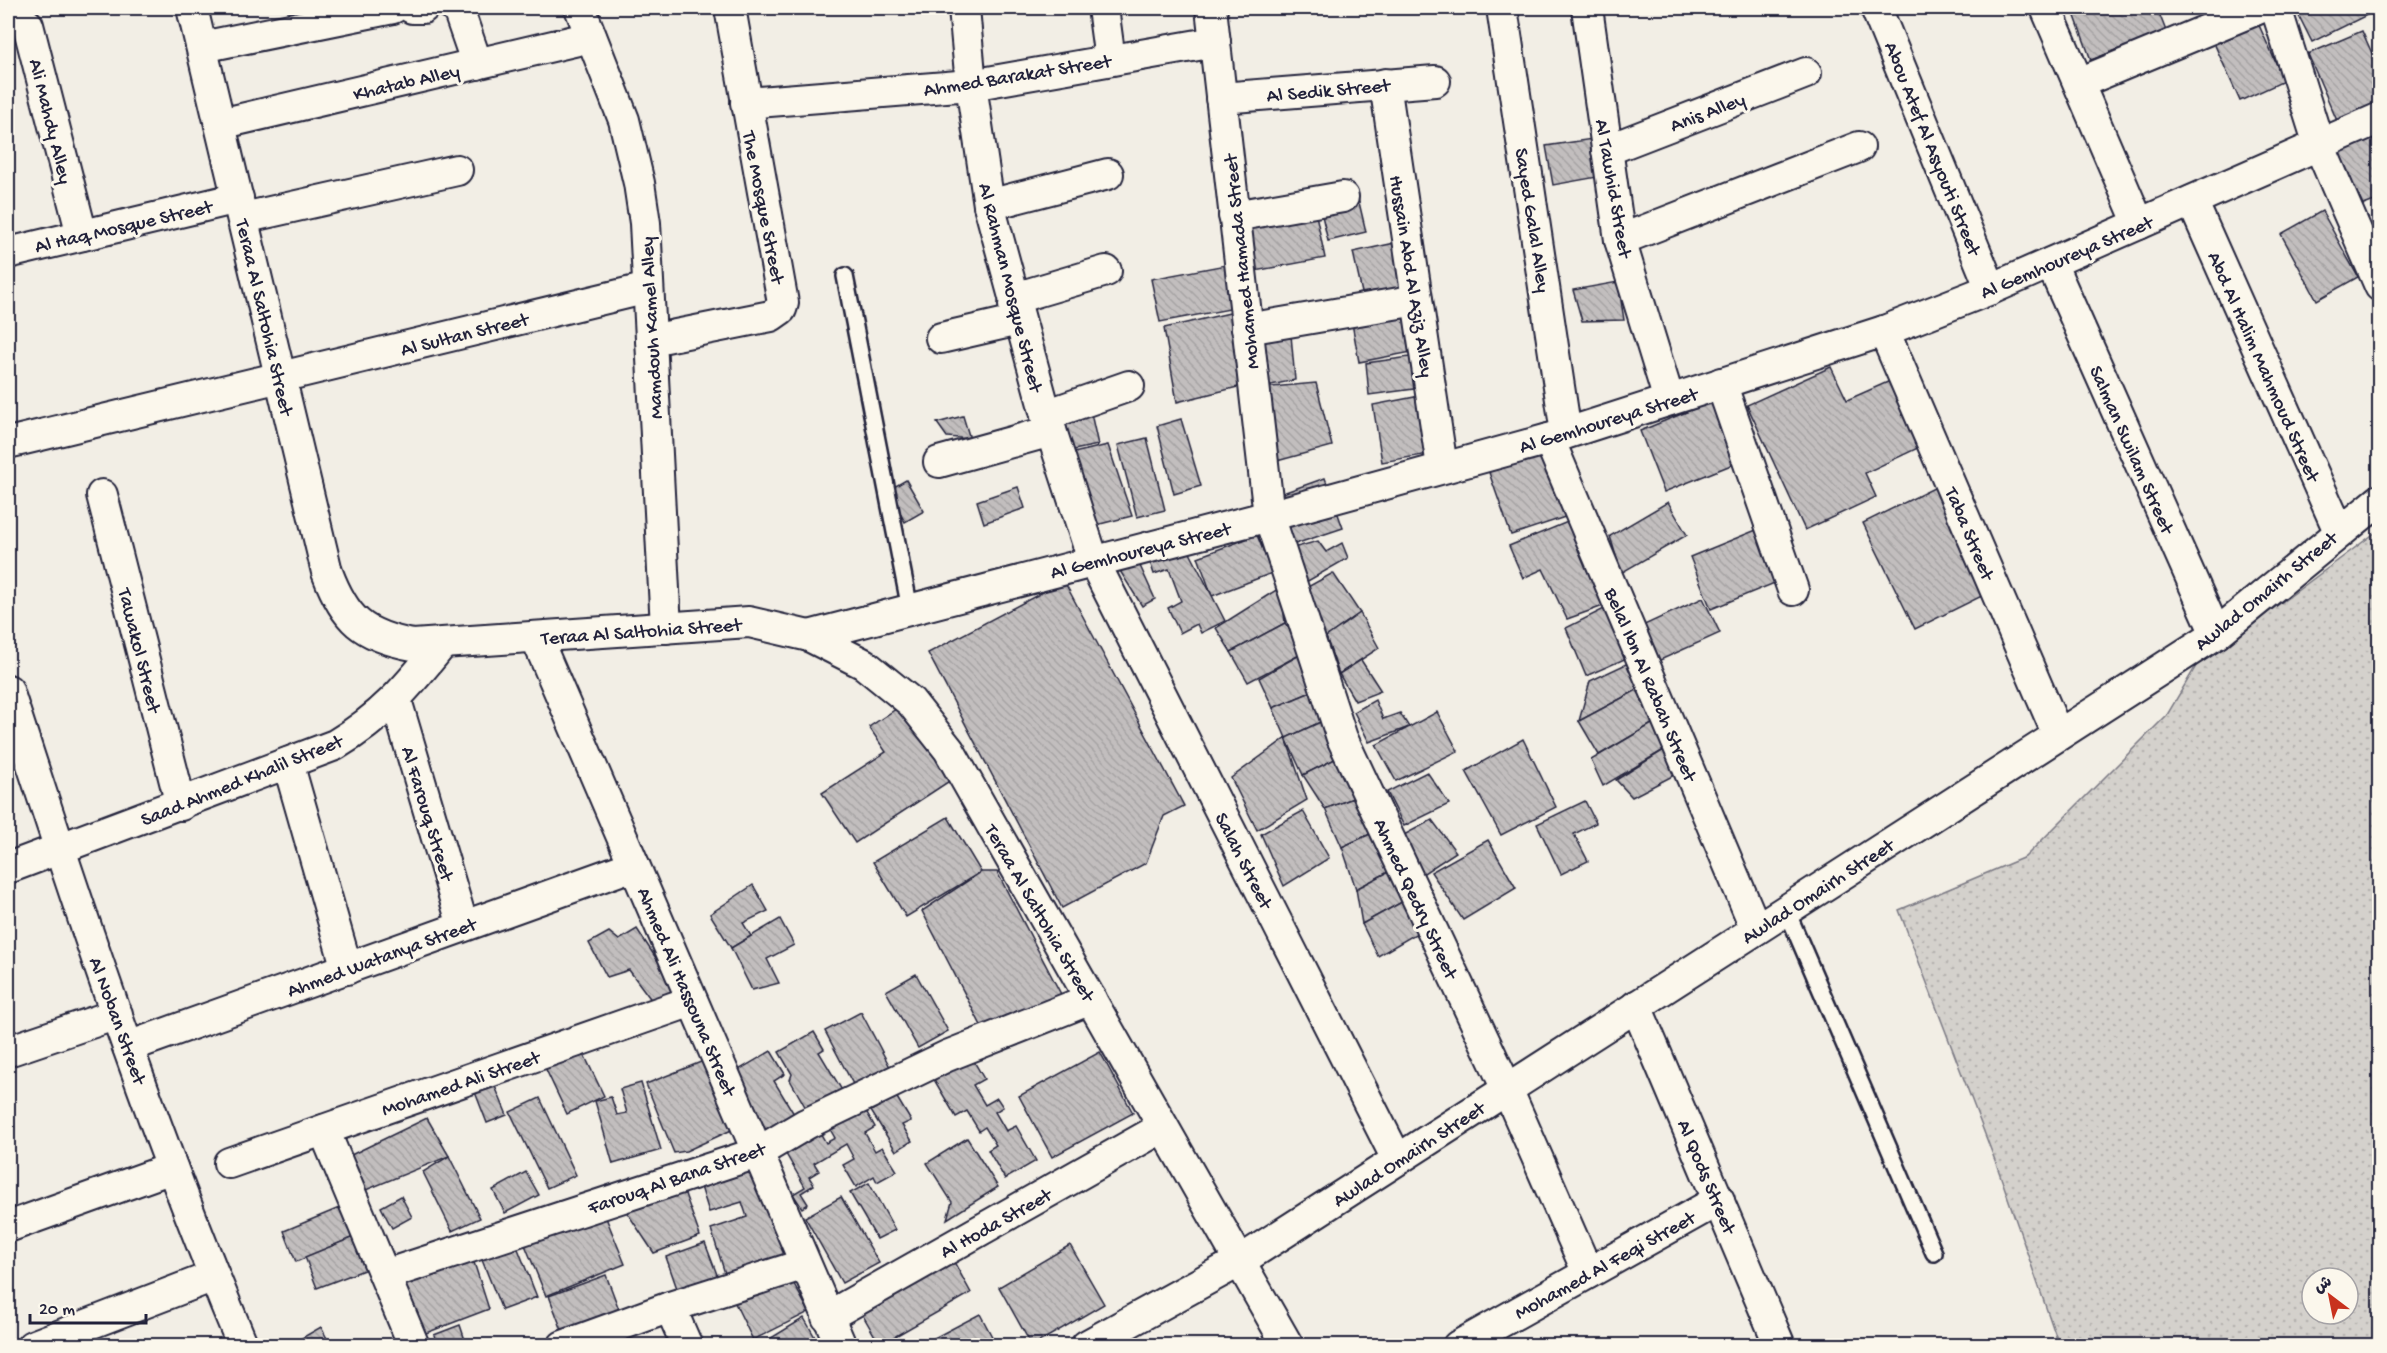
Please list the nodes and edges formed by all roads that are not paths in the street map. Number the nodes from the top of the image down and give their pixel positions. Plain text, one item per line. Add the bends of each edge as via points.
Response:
1 (192, 8) edge
2 (393, 8) edge
3 (411, 8) edge
4 (423, 8) edge
5 (455, 8) edge
6 (580, 8) edge
7 (730, 8) edge
8 (736, 8) edge
9 (964, 8) edge
10 (1103, 8) edge
11 (1211, 8) edge
12 (1502, 8) edge
13 (1876, 8) edge
14 (2046, 8) edge
15 (2260, 8) edge
16 (2276, 8) edge
17 (1592, 9) edge
18 (10, 16) edge
19 (591, 37) junction
20 (1215, 42) junction
21 (202, 47) junction
22 (1110, 60) junction
23 (477, 64) junction
24 (1806, 73) dead end
25 (1436, 81) dead end
26 (2079, 83) junction
27 (1385, 84) junction
28 (971, 85) junction
29 (1221, 98) junction
30 (746, 103) junction
31 (2379, 118) edge
32 (220, 124) junction
33 (2319, 145) junction
34 (1859, 147) dead end
35 (1608, 150) junction
36 (457, 170) dead end
37 (1107, 174) dead end
38 (1343, 197) dead end
39 (2192, 201) junction
40 (989, 205) junction
41 (240, 208) junction
42 (1234, 216) junction
43 (2139, 224) junction
44 (82, 235) junction
45 (1620, 240) junction
46 (8, 253) edge
47 (2051, 263) junction
48 (1106, 271) dead end
49 (845, 276) dead end
50 (2379, 286) edge
51 (648, 288) junction
52 (1991, 289) junction
53 (1417, 300) junction
54 (1017, 312) junction
55 (1247, 329) junction
56 (1884, 331) junction
57 (941, 338) dead end
58 (651, 340) junction
59 (281, 377) junction
60 (1721, 383) junction
61 (1129, 386) dead end
62 (1669, 400) junction
63 (1048, 423) junction
64 (1558, 436) junction
65 (8, 443) edge
66 (939, 462) dead end
67 (1442, 467) junction
68 (102, 495) dead end
69 (2379, 500) edge
70 (1269, 516) junction
71 (2339, 531) junction
72 (1093, 560) junction
73 (1794, 590) dead end
74 (910, 609) junction
75 (666, 628) junction
76 (2216, 634) junction
77 (809, 636) junction
78 (536, 637) junction
79 (443, 643) junction
80 (8, 690) edge
81 (396, 700) junction
82 (2058, 735) junction
83 (288, 763) junction
84 (181, 805) junction
85 (59, 849) junction
86 (634, 865) junction
87 (8, 868) edge
88 (1786, 909) junction
89 (463, 926) junction
90 (1756, 929) junction
91 (347, 969) junction
92 (1091, 999) junction
93 (692, 1001) junction
94 (1636, 1006) junction
95 (117, 1014) junction
96 (128, 1047) junction
97 (8, 1051) edge
98 (1507, 1089) junction
99 (1163, 1127) junction
100 (324, 1130) junction
101 (757, 1153) junction
102 (1397, 1159) junction
103 (229, 1163) dead end
104 (172, 1168) junction
105 (1719, 1200) junction
106 (8, 1227) edge
107 (1934, 1253) dead end
108 (1240, 1261) junction
109 (805, 1264) junction
110 (1588, 1273) junction
111 (385, 1275) junction
112 (214, 1276) junction
113 (670, 1307) junction
114 (827, 1317) junction
115 (32, 1346) edge
116 (243, 1346) edge
117 (414, 1346) edge
118 (563, 1346) edge
119 (687, 1346) edge
120 (841, 1346) edge
121 (1086, 1346) edge
122 (1288, 1346) edge
123 (1458, 1346) edge
124 (1780, 1346) edge

1 - 21 street, Teraa Al Saltohia Street
2 - 21 street
3 - 4 street
5 - 23 street
6 - 19 street, Mamdouh Kamel Alley
7 - 8 street
7 - 30 street, The Mosque Street
9 - 28 street, Al Rahman Mosque Street
10 - 22 street
11 - 20 street, Mohamed Hamada Street
12 - 64 street, Sayed Galal Alley
13 - 52 street, Abou Atef Al Asyouti Street
14 - 26 street
15 - 26 street
16 - 33 street
17 - 35 street, Al Tawhid Street
18 - 44 street, Ali Mahdy Alley via 21,18 28,25
19 - 23 street, Khatab Alley
19 - 51 street, Mamdouh Kamel Alley via 624,120 637,172 645,223
20 - 22 street, Ahmed Barakat Street
20 - 29 street, Mohamed Hamada Street
21 - 32 street, Teraa Al Saltohia Street
22 - 28 street, Ahmed Barakat Street
23 - 32 street, Khatab Alley
24 - 35 street, Anis Alley
25 - 27 street, Al Sedik Street
26 - 43 street
27 - 29 street, Al Sedik Street
27 - 53 street, Hussain Abd Al Aziz Alley
28 - 30 street, Ahmed Barakat Street
28 - 40 street, Al Rahman Mosque Street
29 - 42 street, Mohamed Hamada Street
30 - 58 street, The Mosque Street via 783,298 781,309 771,316
31 - 33 street, Al Gemhoureya Street
32 - 41 street, Teraa Al Saltohia Street
33 - 39 street, Al Gemhoureya Street
33 - 50 street
34 - 45 street
35 - 45 street, Al Tawhid Street
36 - 41 street, Al Haq Mosque Street
37 - 40 street
38 - 42 street
39 - 43 street, Al Gemhoureya Street
39 - 71 street, Abd Al Halim Mahmoud Street
40 - 54 street, Al Rahman Mosque Street
41 - 44 street, Al Haq Mosque Street
41 - 59 street, Teraa Al Saltohia Street
42 - 55 street, Mohamed Hamada Street
43 - 47 street, Al Gemhoureya Street
44 - 46 street, Al Haq Mosque Street
45 - 62 street, Al Tawhid Street
47 - 52 street, Al Gemhoureya Street
47 - 76 street, Salman Swilam Street
48 - 54 street via 1025,295
49 - 74 lane
51 - 58 street, Mamdouh Kamel Alley
51 - 59 street, Al Sultan Street
52 - 56 street, Al Gemhoureya Street
53 - 55 street
53 - 67 street, Hussain Abd Al Aziz Alley
54 - 57 street
54 - 63 street, Al Rahman Mosque Street
55 - 70 street, Mohamed Hamada Street
56 - 60 street, Al Gemhoureya Street
56 - 82 street, Taba Street
58 - 75 street, Mamdouh Kamel Alley
59 - 65 street, Al Sultan Street
59 - 79 street, Teraa Al Saltohia Street via 327,572 338,601 357,624 384,640 413,645
60 - 62 street, Al Gemhoureya Street
60 - 73 street
61 - 63 street
62 - 64 street, Al Gemhoureya Street
63 - 66 street
63 - 72 street, Al Rahman Mosque Street
64 - 67 street, Al Gemhoureya Street
64 - 90 street, Belal Ibn Al Rabah Street
67 - 70 street, Al Gemhoureya Street
68 - 84 street, Tawakol Street
69 - 71 street, Awlad Omairh Street
70 - 72 street, Al Gemhoureya Street
70 - 98 street, Ahmed Qedry Street via 1342,738
71 - 76 street, Awlad Omairh Street
72 - 74 street, Al Gemhoureya Street
72 - 102 street, Salah Street
74 - 77 street, Al Gemhoureya Street
75 - 77 street, Teraa Al Saltohia Street via 749,622
75 - 78 street, Teraa Al Saltohia Street
76 - 82 street, Awlad Omairh Street
77 - 92 street, Teraa Al Saltohia Street via 864,664 911,702 949,750
78 - 79 street, Teraa Al Saltohia Street
78 - 86 street, Ahmed Ali Hassouna Street
79 - 81 street, Saad Ahmed Khalil Street
80 - 85 street, Al Noban Street
81 - 83 street, Saad Ahmed Khalil Street via 368,725 335,745
81 - 89 street, Al Farouq Street
82 - 88 street, Awlad Omairh Street
83 - 84 street, Saad Ahmed Khalil Street
83 - 91 street
84 - 85 street, Saad Ahmed Khalil Street
85 - 87 street, Saad Ahmed Khalil Street
85 - 95 street, Al Noban Street
86 - 89 street, Ahmed Watanya Street
86 - 93 street, Ahmed Ali Hassouna Street
88 - 90 street, Awlad Omairh Street
88 - 107 lane
89 - 91 street, Ahmed Watanya Street
90 - 94 street, Awlad Omairh Street
91 - 96 street, Ahmed Watanya Street
92 - 99 street, Teraa Al Saltohia Street
92 - 101 street, Farouq Al Bana Street via 947,1056 806,1124
93 - 100 street, Mohamed Ali Street
93 - 101 street, Ahmed Ali Hassouna Street
94 - 98 street, Awlad Omairh Street
94 - 105 street, Al Qods Street
95 - 96 street, Al Noban Street
95 - 97 street
96 - 104 street, Al Noban Street
98 - 102 street, Awlad Omairh Street
98 - 110 street, Ahmed Qedry Street
99 - 108 street, Teraa Al Saltohia Street
99 - 114 street, Al Hoda Street
100 - 103 street, Mohamed Ali Street
100 - 111 street
101 - 109 street, Ahmed Ali Hassouna Street
101 - 111 street, Farouq Al Bana Street
102 - 108 street, Awlad Omairh Street
104 - 106 street
104 - 112 street, Al Noban Street
105 - 110 street, Mohamed Al Feqi Street
105 - 124 street, Al Qods Street
108 - 121 street, Awlad Omairh Street
108 - 122 street, Teraa Al Saltohia Street
109 - 113 street
109 - 114 street, Ahmed Ali Hassouna Street
110 - 123 street, Mohamed Al Feqi Street
111 - 117 street
112 - 115 street
112 - 116 street, Al Noban Street
113 - 118 street
113 - 119 street
114 - 120 street, Ahmed Ali Hassouna Street

